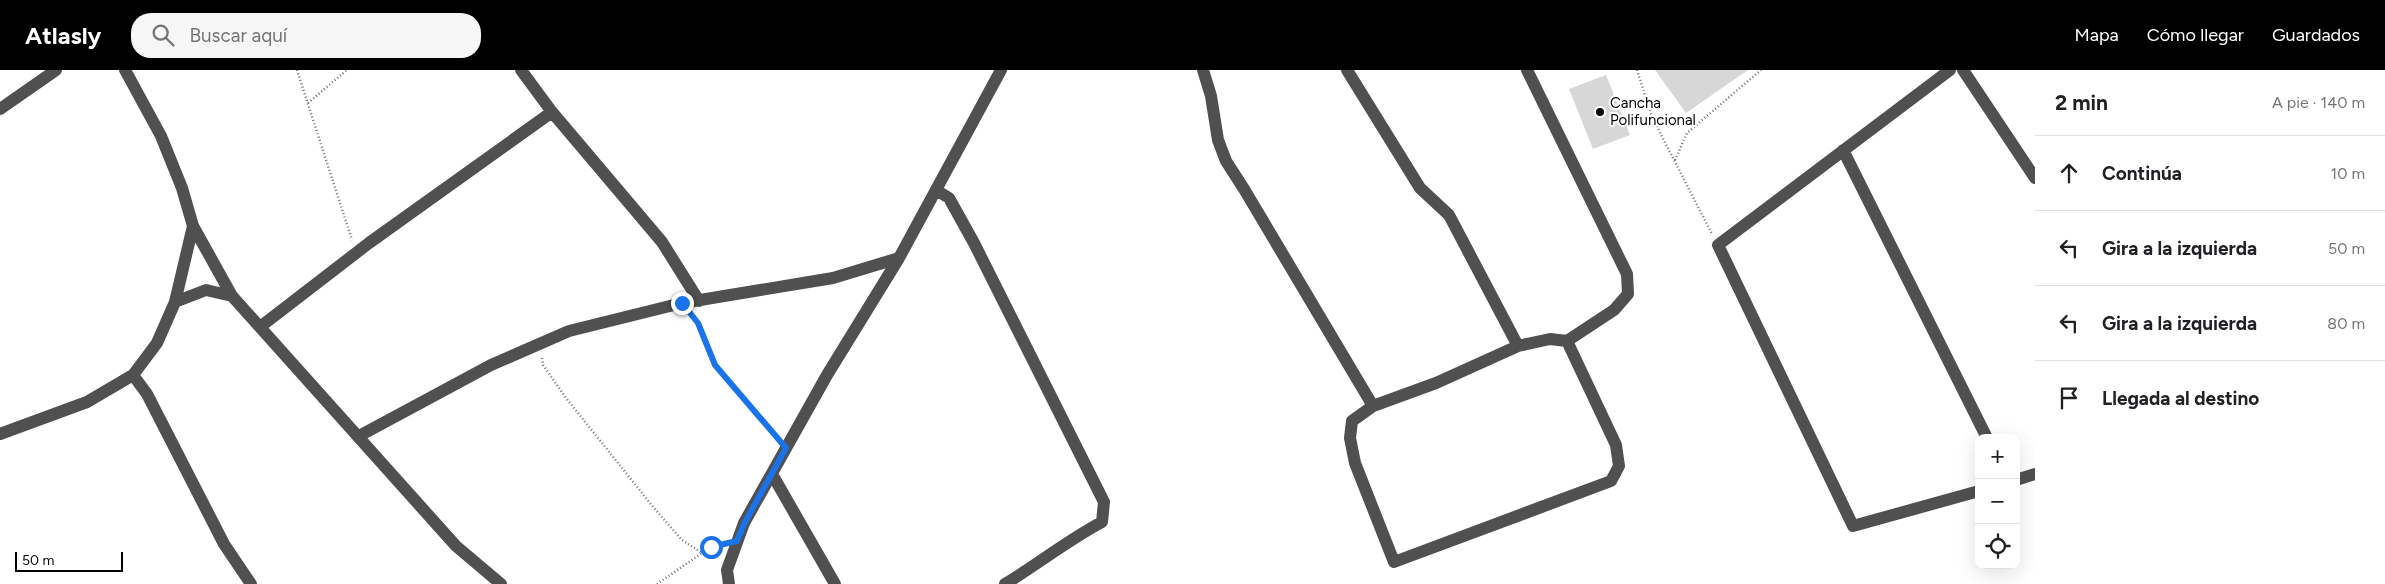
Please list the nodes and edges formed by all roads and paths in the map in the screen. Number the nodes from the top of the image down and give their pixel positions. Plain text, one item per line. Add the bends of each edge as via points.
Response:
1 (56, 70) edge
2 (297, 70) edge
3 (346, 70) edge
4 (521, 70) edge
5 (1001, 70) edge
6 (1203, 70) edge
7 (1347, 70) edge
8 (1527, 70) edge
9 (1637, 70) edge
10 (1761, 70) edge
11 (1950, 70) edge
12 (1963, 70) edge
13 (129, 72) edge
14 (308, 103) junction
15 (0, 109) edge
16 (552, 112) junction
17 (1843, 150) junction
18 (1675, 160) junction
19 (2035, 178) edge
20 (936, 190) junction
21 (193, 226) junction
22 (1718, 245) junction
23 (356, 253) junction
24 (899, 258) junction
25 (232, 296) junction
26 (699, 301) junction
27 (175, 302) junction
28 (682, 303) junction
29 (260, 328) junction
30 (1567, 341) junction
31 (540, 344) junction
32 (1518, 346) junction
33 (134, 375) junction
34 (1373, 406) junction
35 (0, 434) edge
36 (1985, 434) edge
37 (359, 436) junction
38 (786, 448) junction
39 (772, 474) junction
40 (2035, 474) edge
41 (2019, 479) edge
42 (1975, 492) edge
43 (737, 541) junction
44 (702, 553) junction
45 (251, 584) edge
46 (501, 584) edge
47 (657, 584) edge
48 (729, 584) edge
49 (835, 584) edge
50 (1005, 584) edge

1 - 15 street
2 - 14 path
3 - 14 path
4 - 16 street
5 - 20 street
6 - 34 street via 1218,140 1226,161
7 - 32 street via 1420,188 1449,215
8 - 30 street via 1627,274 1628,294 1614,310
9 - 18 path via 1652,117
10 - 18 path via 1687,133
11 - 17 street
12 - 19 street
13 - 21 street via 161,136
14 - 23 path
16 - 23 street
16 - 26 street via 662,242
17 - 22 street
17 - 36 street
18 - 22 path
20 - 24 street
20 - 50 street via 949,198 974,243 1104,502 1102,522
21 - 25 street
21 - 27 street
22 - 42 street via 1853,526
23 - 29 street
24 - 26 street via 833,278
24 - 38 street
25 - 27 street via 206,290
25 - 29 street
26 - 28 street
27 - 33 street via 157,343
28 - 31 street via 569,331
28 - 38 path via 698,323 715,365
29 - 37 street
30 - 32 street via 1550,339
30 - 34 street via 1616,445 1619,466 1610,481 1394,562 1355,463 1350,438 1352,421
31 - 37 street via 491,365
31 - 44 path via 543,365 566,398 682,540
32 - 34 street via 1436,383
33 - 35 street via 87,402
33 - 45 street via 147,394 224,544
37 - 46 street via 456,546
38 - 39 street
39 - 43 street
39 - 49 street
40 - 41 street
43 - 44 path via 711,547
43 - 48 street via 727,570
44 - 47 path

